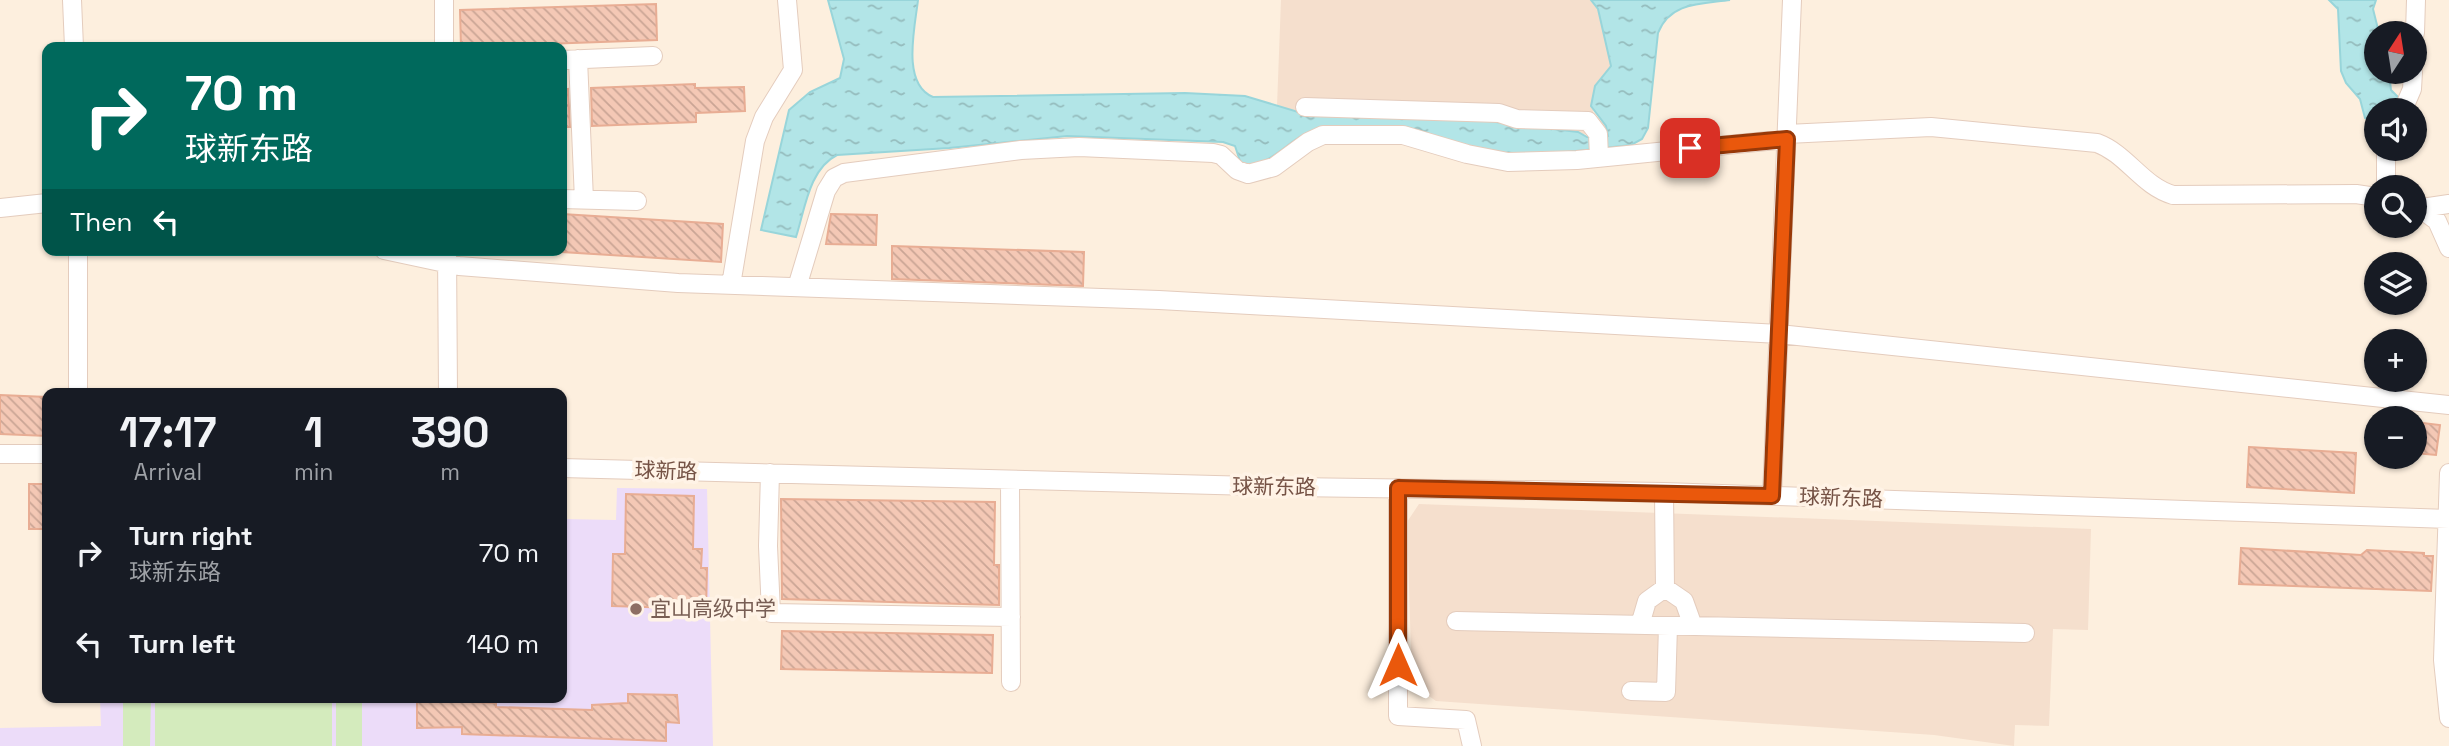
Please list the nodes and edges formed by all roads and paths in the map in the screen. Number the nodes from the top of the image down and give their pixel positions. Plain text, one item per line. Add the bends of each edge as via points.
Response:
1 (72, 0) edge
2 (787, 0) edge
3 (1792, 0) edge
4 (2416, 0) edge
5 (443, 2) edge
6 (2415, 21) edge
7 (74, 42) edge
8 (444, 42) edge
9 (653, 56) dead end
10 (570, 60) edge
11 (1305, 107) dead end
12 (1787, 136) junction
13 (567, 140) edge
14 (581, 140) junction
15 (1598, 146) junction
16 (2364, 195) edge
17 (567, 199) edge
18 (584, 200) junction
19 (637, 201) dead end
20 (42, 204) edge
21 (2449, 204) edge
22 (2427, 205) edge
23 (0, 208) edge
24 (2427, 213) edge
25 (2449, 248) edge
26 (78, 256) edge
27 (447, 257) edge
28 (731, 285) junction
29 (797, 287) junction
30 (1779, 334) junction
31 (78, 388) edge
32 (448, 388) edge
33 (2449, 405) edge
34 (0, 454) edge
35 (42, 454) edge
36 (567, 468) edge
37 (770, 473) junction
38 (2449, 473) edge
39 (1010, 480) junction
40 (1398, 488) junction
41 (1664, 492) junction
42 (1772, 496) junction
43 (2447, 519) edge
44 (1665, 588) junction
45 (1011, 617) junction
46 (1456, 621) dead end
47 (1640, 625) junction
48 (1668, 626) junction
49 (1693, 626) junction
50 (2025, 634) dead end
51 (1011, 682) dead end
52 (1631, 691) dead end
53 (2449, 718) edge
54 (1472, 746) edge

1 - 7 street
2 - 28 street via 793,69 755,141
3 - 12 street
4 - 6 street
5 - 8 street
9 - 10 street
10 - 14 street
11 - 15 street via 1499,113 1517,119 1588,121
12 - 15 street
12 - 16 street via 1931,127 2097,143 2120,155 2154,188 2173,195
12 - 30 street
13 - 14 street
14 - 18 street
15 - 29 street via 1508,162 1404,135 1323,135 1274,167 1248,174 1213,153 1079,147 844,173 834,178 826,191
17 - 18 street
18 - 19 street
20 - 23 street
21 - 22 street
24 - 25 street via 2437,221
26 - 31 street
27 - 28 street
27 - 32 street
28 - 29 street
29 - 30 street via 1158,300
30 - 33 street
30 - 42 street
34 - 35 street
36 - 37 street, 球新路
37 - 39 street, 球新东路
37 - 45 street via 771,613
38 - 43 street
39 - 40 street, 球新东路
39 - 45 street
40 - 41 street, 球新东路
40 - 54 street via 1398,716 1465,720
41 - 42 street, 球新东路
41 - 44 street
42 - 43 street, 球新东路
43 - 53 street via 2443,660
44 - 47 street via 1647,601
44 - 49 street via 1684,601
45 - 51 street
46 - 47 street
47 - 48 street
48 - 49 street
48 - 52 street via 1666,692
49 - 50 street

